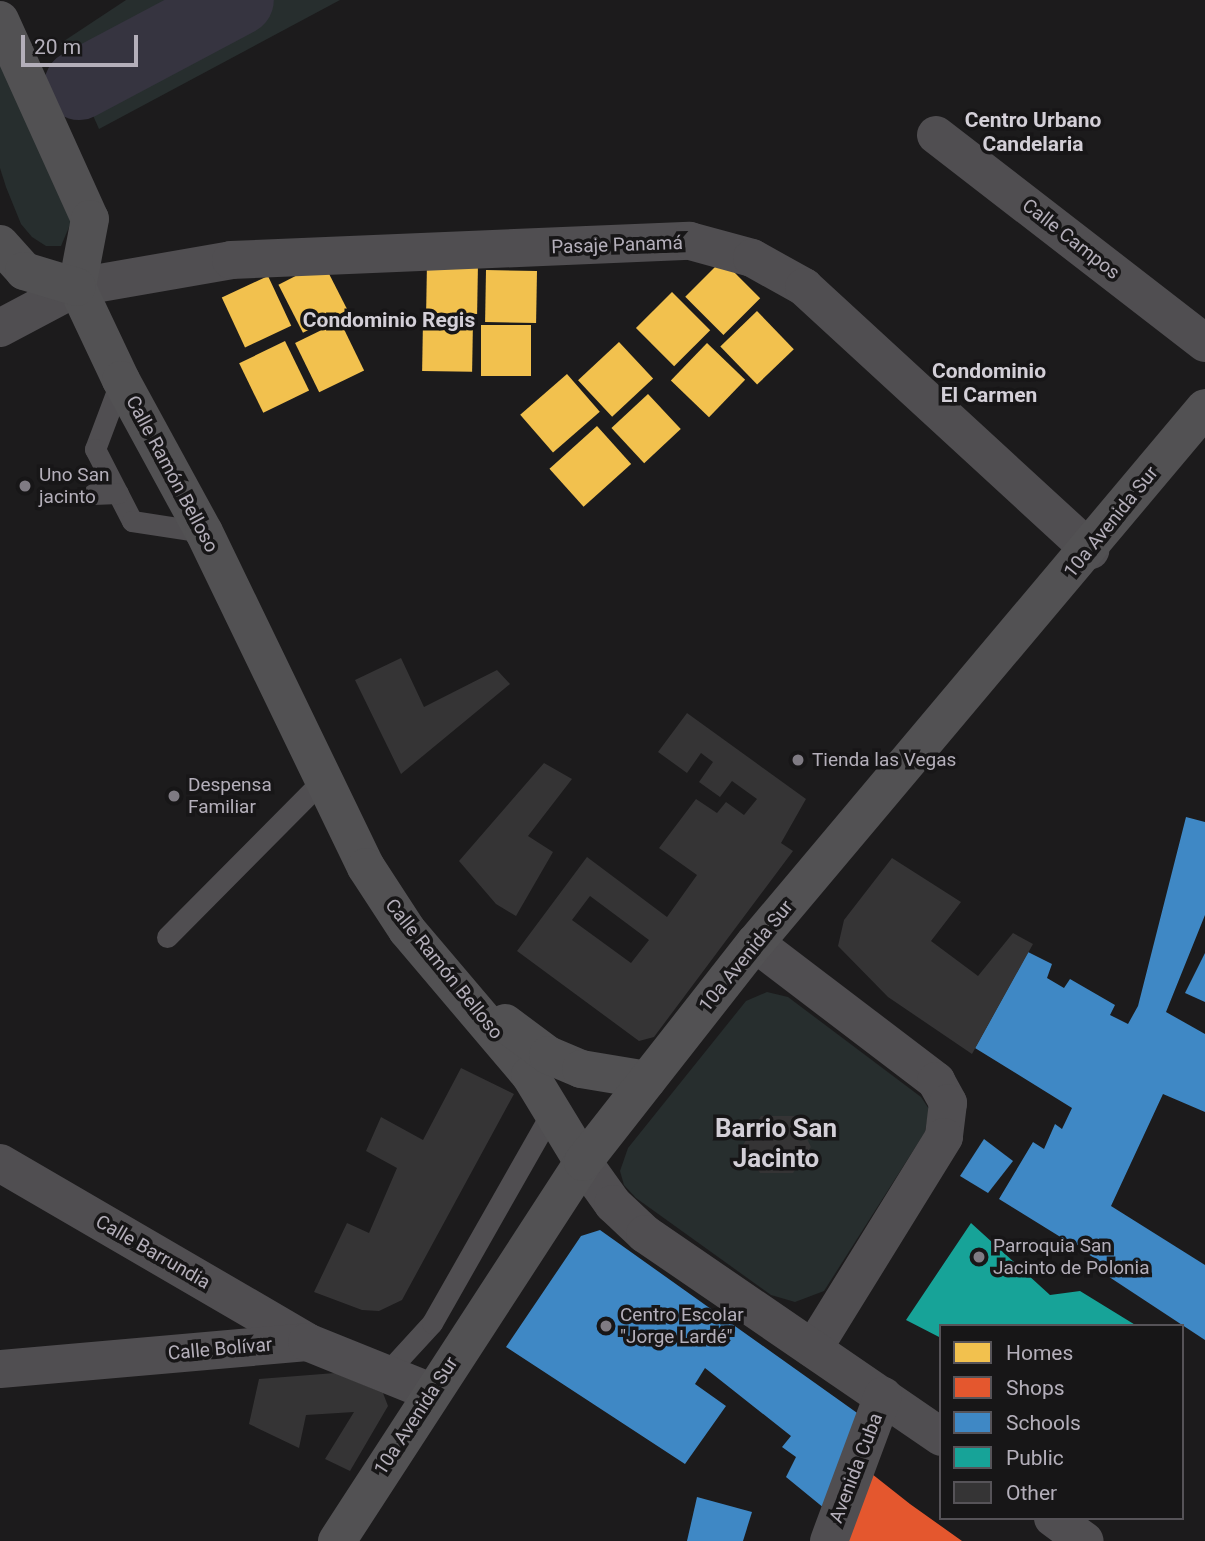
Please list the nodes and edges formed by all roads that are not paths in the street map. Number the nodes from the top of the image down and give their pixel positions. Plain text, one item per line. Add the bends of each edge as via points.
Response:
1 (0, 20) edge
2 (936, 135) dead end
3 (0, 244) edge
4 (77, 287) junction
5 (0, 328) edge
6 (1205, 343) edge
7 (121, 380) junction
8 (1205, 408) edge
9 (118, 493) junction
10 (93, 494) dead end
11 (204, 532) junction
12 (1090, 550) junction
13 (323, 780) junction
14 (167, 937) dead end
15 (755, 943) junction
16 (461, 991) junction
17 (647, 1080) junction
18 (553, 1110) junction
19 (583, 1162) junction
20 (0, 1163) edge
21 (307, 1342) junction
22 (813, 1349) junction
23 (0, 1368) edge
24 (388, 1371) junction
25 (431, 1392) junction
26 (883, 1396) junction
27 (939, 1436) edge
28 (1056, 1520) edge
29 (337, 1541) edge
30 (829, 1541) edge
31 (1085, 1541) edge

1 - 4 main road via 90,219
2 - 6 street, Calle Campos
3 - 4 main road via 24,271
4 - 5 street, Pasaje Panamá
4 - 7 main road, Calle Ramón Belloso
4 - 12 street, Pasaje Panamá via 231,260 690,242 752,258 804,287
7 - 9 lane via 95,449
7 - 11 main road, Calle Ramón Belloso
8 - 12 main road, 10a Avenida Sur
9 - 10 lane
9 - 11 lane via 132,522
11 - 13 main road, Calle Ramón Belloso
12 - 15 main road, 10a Avenida Sur
13 - 14 lane
13 - 16 main road, Calle Ramón Belloso via 366,867 407,930
15 - 17 main road, 10a Avenida Sur
15 - 22 street via 936,1080 948,1103 944,1137
16 - 17 main road via 548,1055 581,1069
16 - 18 main road, Calle Ramón Belloso
17 - 19 main road, 10a Avenida Sur
18 - 19 main road, Calle Ramón Belloso
18 - 24 lane, 10a Avenida Sur via 432,1323
19 - 22 street, Calle Ramón Belloso via 612,1204 645,1234
19 - 25 main road, 10a Avenida Sur
20 - 21 street, Calle Barrundia
21 - 23 street, Calle Bolívar
21 - 24 street, Calle Bolívar
22 - 26 street, Calle Ramón Belloso
24 - 25 street, Calle Bolívar
25 - 29 main road, 10a Avenida Sur
26 - 27 street, Calle Ramón Belloso
26 - 30 street, Avenida Cuba
28 - 31 street

